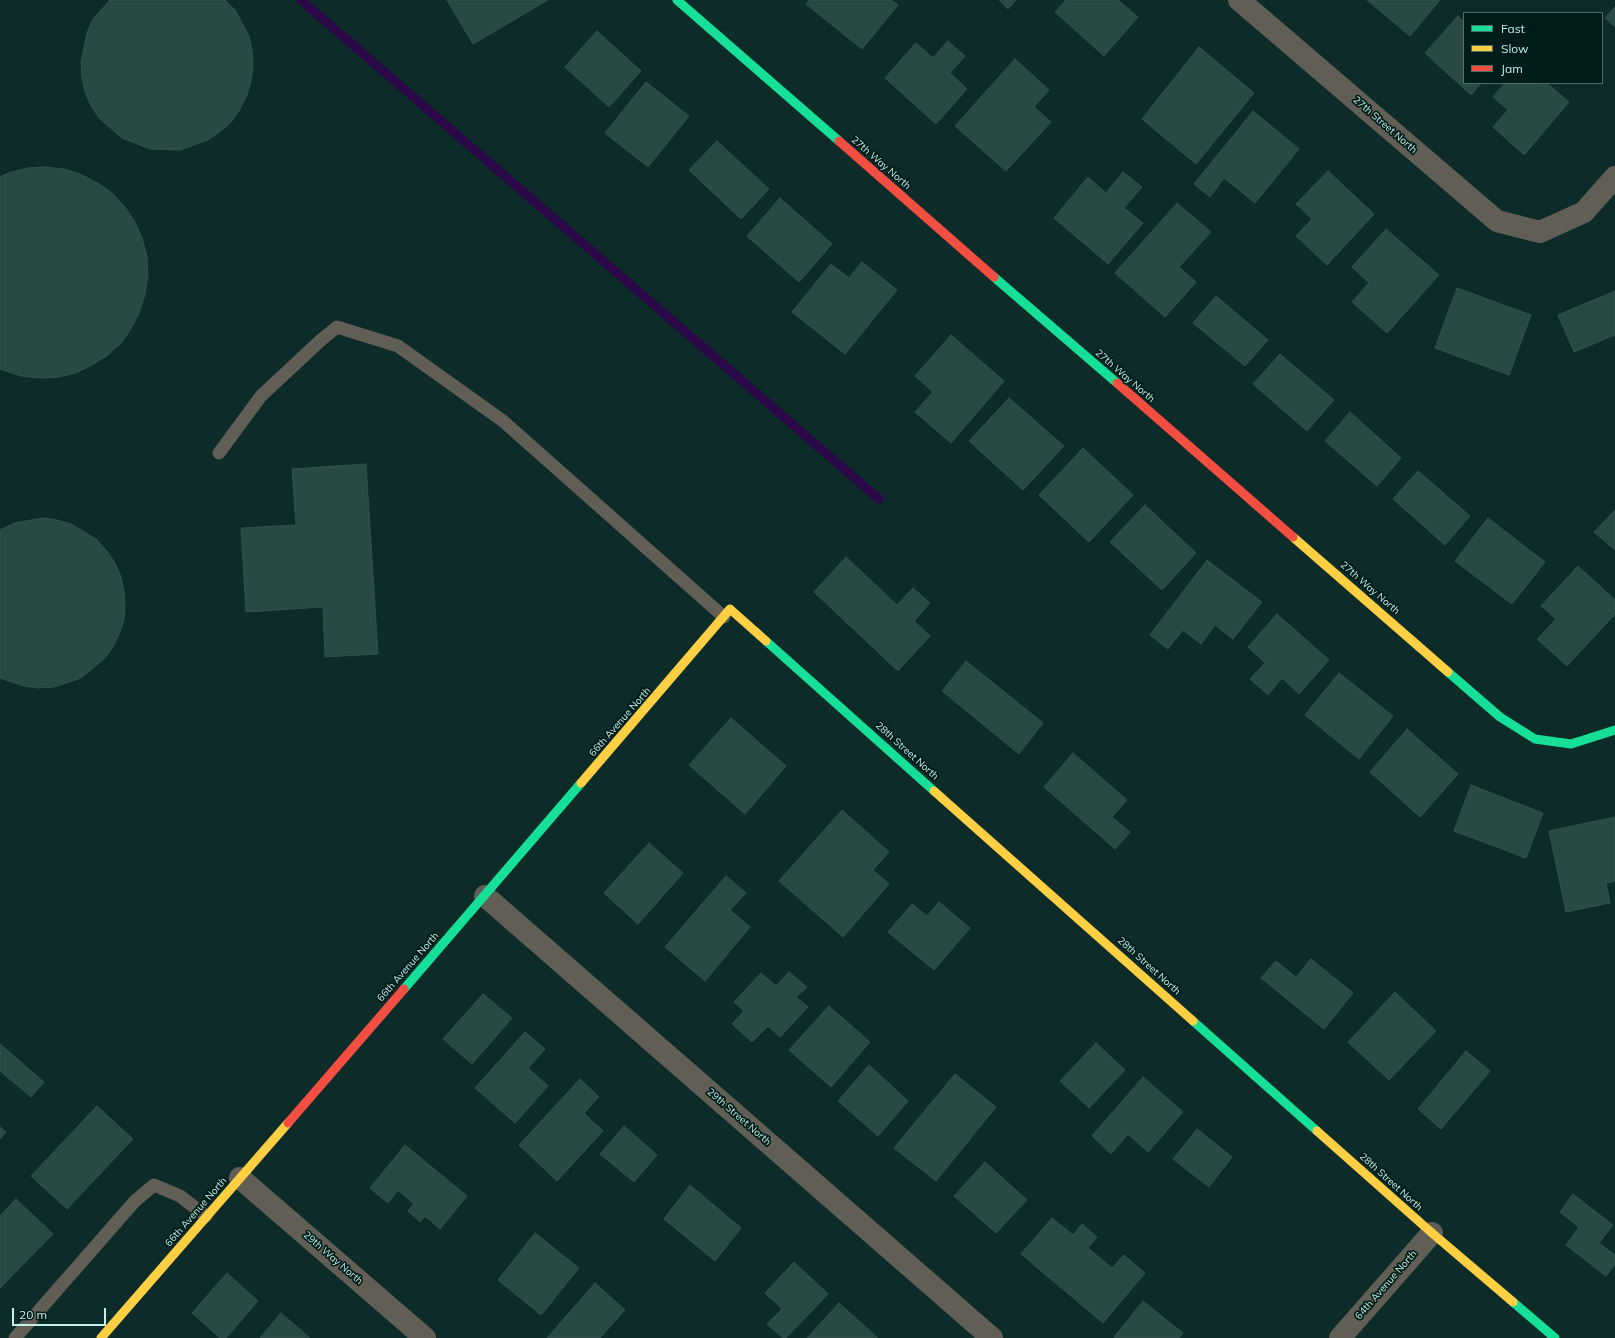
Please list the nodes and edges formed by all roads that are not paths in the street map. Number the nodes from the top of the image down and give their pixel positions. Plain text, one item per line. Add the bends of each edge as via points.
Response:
1 (677, 0) edge
2 (1239, 0) edge
3 (1615, 177) edge
4 (219, 453) dead end
5 (727, 613) junction
6 (1615, 730) edge
7 (485, 896) junction
8 (240, 1178) junction
9 (206, 1216) junction
10 (1432, 1233) junction
11 (15, 1338) edge
12 (101, 1338) edge
13 (425, 1338) edge
14 (992, 1338) edge
15 (1340, 1338) edge
16 (1555, 1338) edge

1 - 6 street, 27th Way North via 1500,716 1535,739 1572,744
2 - 3 street, 27th Street North via 1497,221 1540,232 1584,212
4 - 5 lane via 261,396 337,326 398,346 503,421
5 - 7 street, 66th Avenue North
5 - 10 street, 28th Street North
7 - 8 street, 66th Avenue North
7 - 14 street, 29th Street North
8 - 9 street, 66th Avenue North
8 - 13 street, 29th Way North
9 - 11 lane via 180,1196 154,1185 135,1201
9 - 12 street, 66th Avenue North
10 - 15 street, 64th Avenue North
10 - 16 street, 28th Street North

